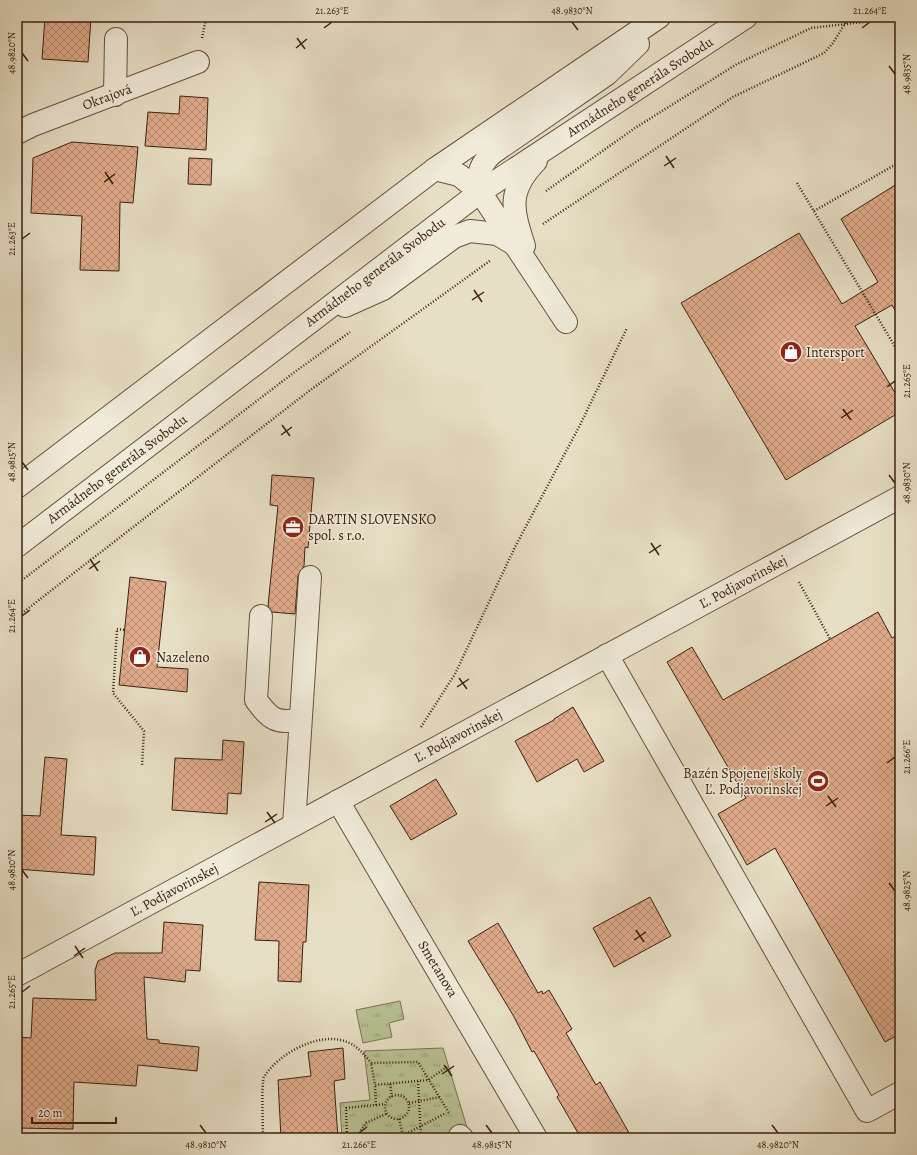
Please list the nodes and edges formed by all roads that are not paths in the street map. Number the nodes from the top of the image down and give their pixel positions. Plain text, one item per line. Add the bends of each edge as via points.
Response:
1 (659, 17) edge
2 (665, 17) edge
3 (746, 17) edge
4 (116, 38) dead end
5 (198, 62) dead end
6 (115, 95) junction
7 (17, 132) edge
8 (552, 145) junction
9 (435, 169) junction
10 (480, 192) junction
11 (518, 241) junction
12 (311, 322) junction
13 (566, 322) dead end
14 (17, 487) edge
15 (900, 497) edge
16 (17, 546) edge
17 (310, 577) dead end
18 (262, 616) dead end
19 (607, 655) junction
20 (300, 720) junction
21 (338, 801) junction
22 (294, 825) junction
23 (17, 975) edge
24 (900, 1093) edge
25 (536, 1138) edge

1 - 9 street
2 - 10 street via 607,74 491,154 481,164 478,176
3 - 8 street, Armádneho generála Svobodu
4 - 6 street
5 - 6 street, Okrajová
6 - 7 street, Okrajová
8 - 10 street, Armádneho generála Svobodu
8 - 11 street via 525,172 514,195
9 - 10 street via 459,175
9 - 14 street
10 - 11 street
10 - 12 street, Armádneho generála Svobodu
11 - 12 street via 497,234 470,231 454,237 383,289
11 - 13 street via 532,270
12 - 16 street, Armádneho generála Svobodu
15 - 19 street, Ľ. Podjavorinskej
17 - 20 street
18 - 20 street via 256,700 267,714 281,722
19 - 21 street, Ľ. Podjavorinskej
19 - 24 street via 867,1111
20 - 22 street
21 - 22 street, Ľ. Podjavorinskej
21 - 25 street, Smetanova
22 - 23 street, Ľ. Podjavorinskej

